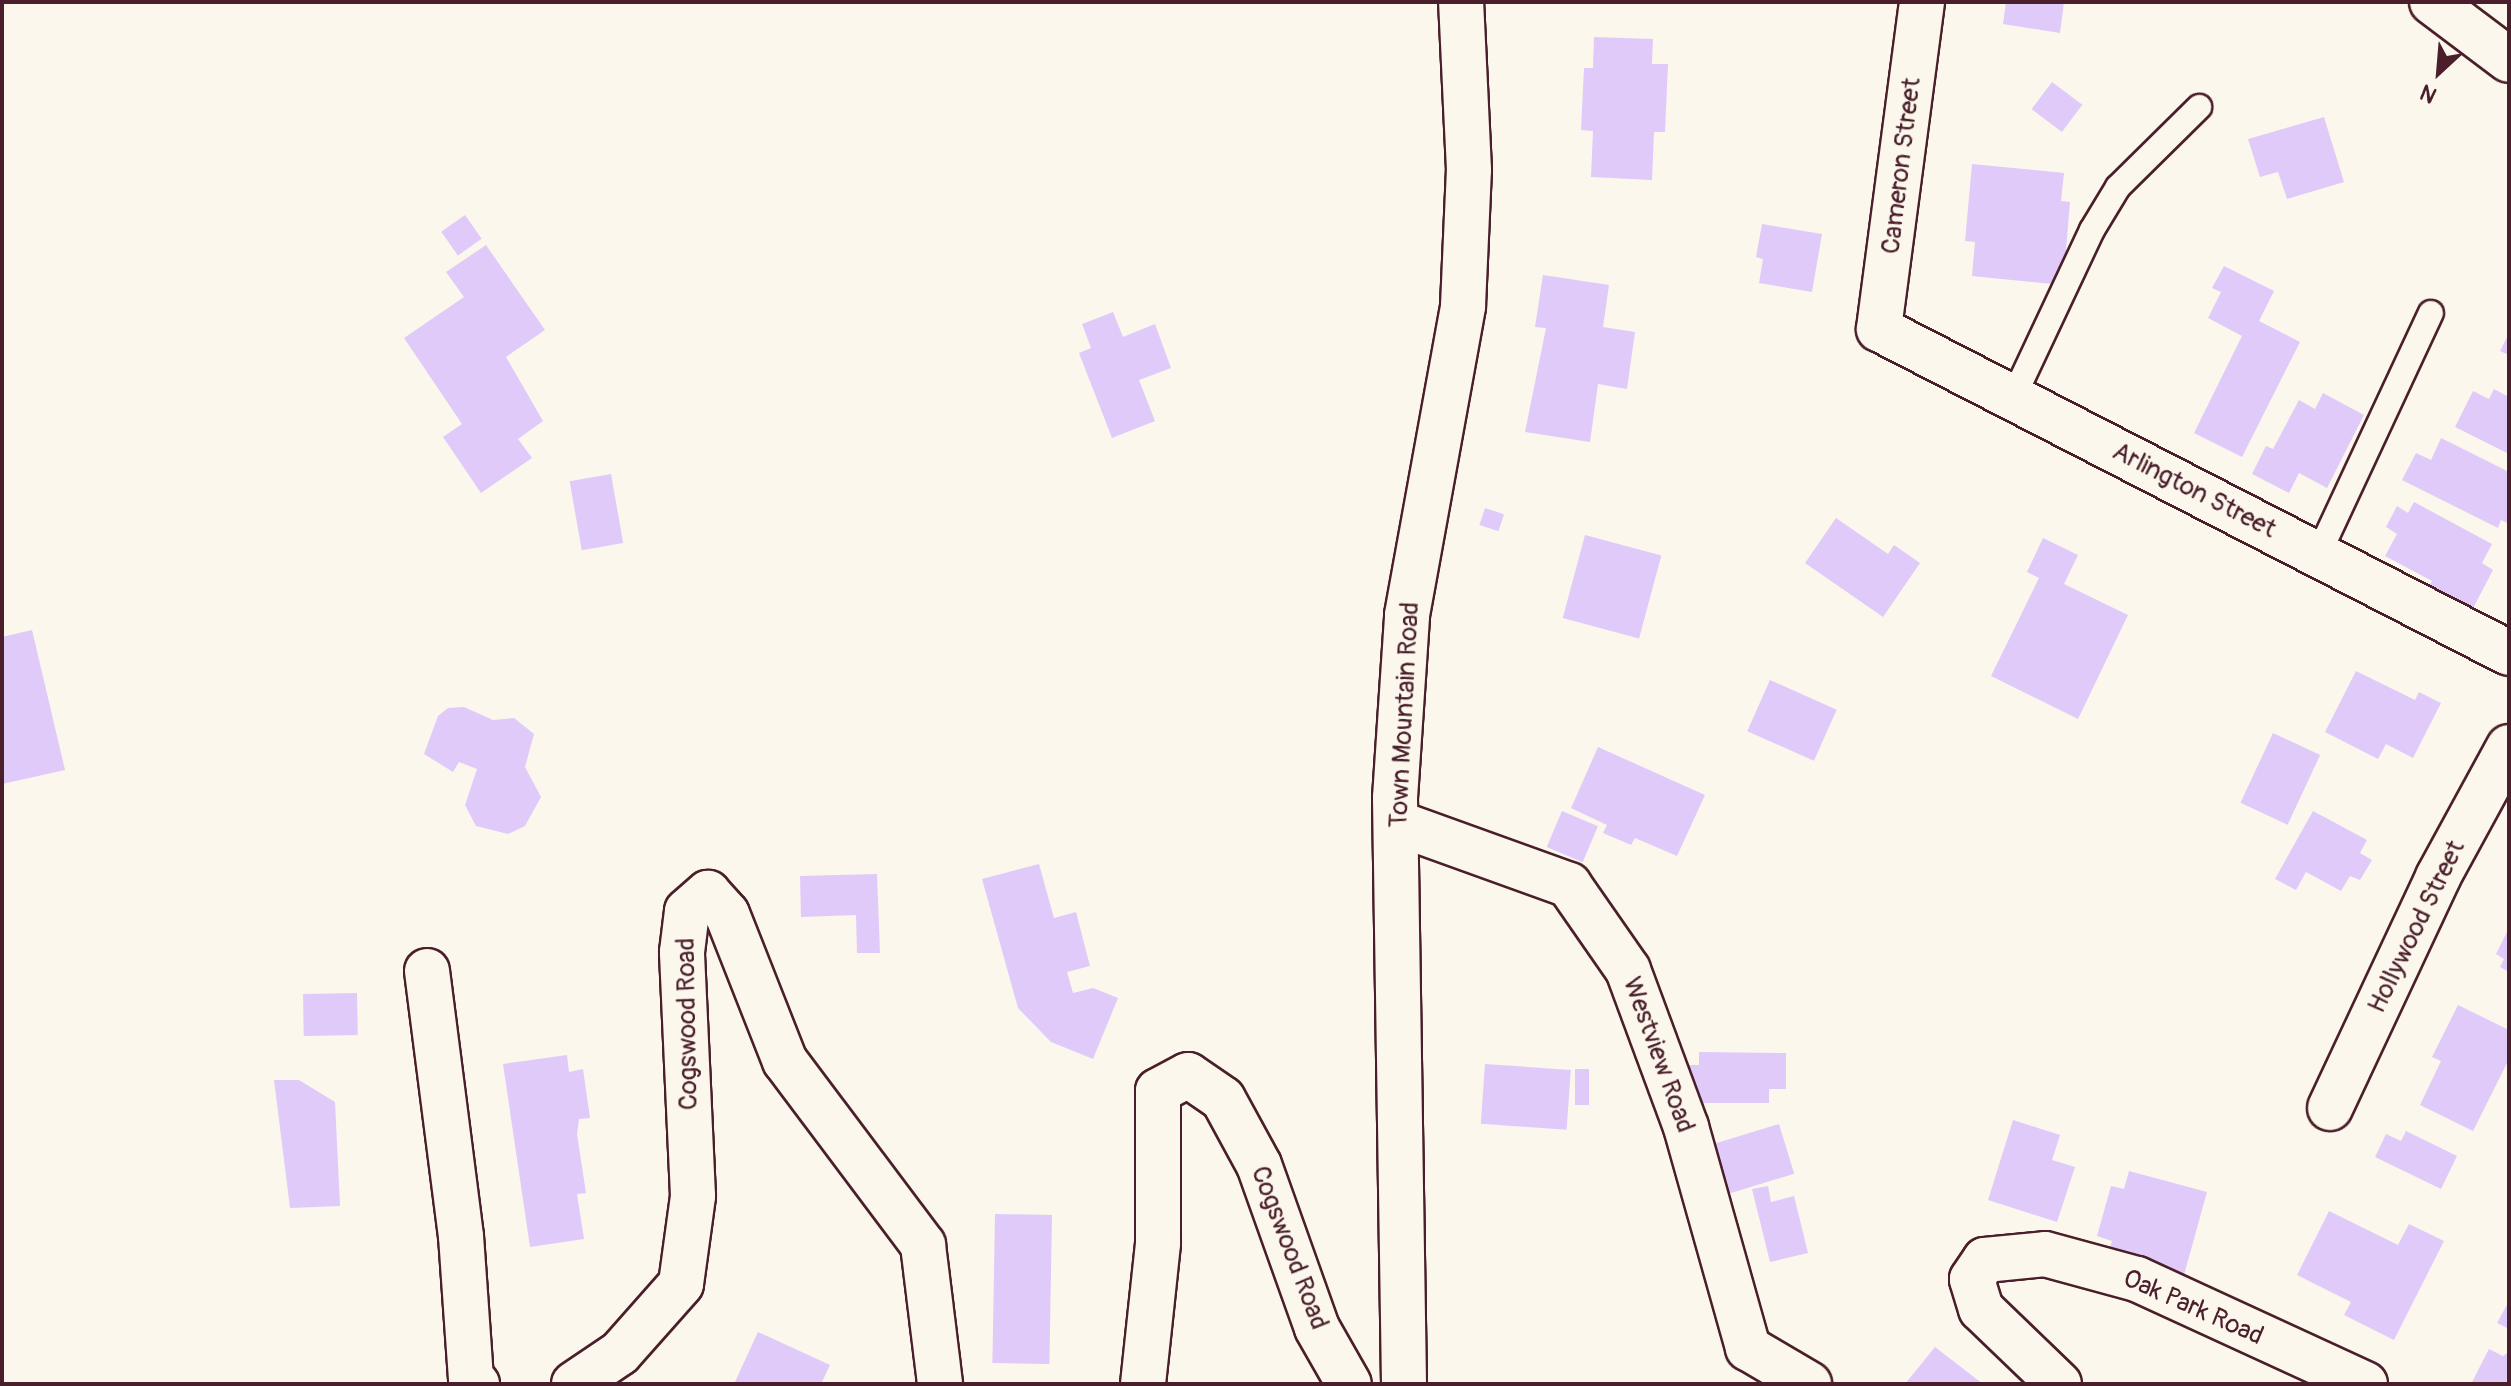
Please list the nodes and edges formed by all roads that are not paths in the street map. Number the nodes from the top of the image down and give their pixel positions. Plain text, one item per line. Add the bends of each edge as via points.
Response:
1 (1461, 2) edge
2 (1922, 2) edge
3 (2432, 2) edge
4 (2509, 60) edge
5 (2199, 107) dead end
6 (2431, 313) dead end
7 (1879, 329) joint
8 (2013, 398) junction
9 (2318, 555) junction
10 (2509, 653) edge
11 (2509, 747) edge
12 (1397, 823) junction
13 (427, 971) dead end
14 (2330, 1108) dead end
15 (1408, 1379) edge
16 (477, 1384) edge
17 (574, 1384) edge
18 (940, 1384) edge
19 (1143, 1384) edge
20 (1349, 1384) edge
21 (1809, 1384) edge
22 (2059, 1384) edge
23 (2365, 1384) edge

1 - 12 street, Town Mountain Road via 1469,170 1463,306 1407,615
2 - 7 street, Cameron Street
3 - 4 street
5 - 8 lane via 2118,187 2092,230
6 - 9 lane
7 - 8 street, Arlington Street
8 - 9 street, Arlington Street
9 - 10 street, Arlington Street
11 - 14 street, Hollywood Street via 2438,877
12 - 15 street, Town Mountain Road
12 - 21 street, Westview Road via 1569,885 1628,970 1686,1127 1748,1348
13 - 16 street via 461,1236 471,1379
17 - 18 street, Cogswood Road via 620,1353 681,1284 693,1196 682,952 687,911 708,893 727,914 785,1061 923,1245
19 - 20 street, Cogswood Road via 1158,1243 1158,1091 1188,1075 1223,1099 1259,1165 1317,1328
22 - 23 street, Oak Park Road via 1981,1309 1972,1279 1985,1260 2045,1254 2137,1279

